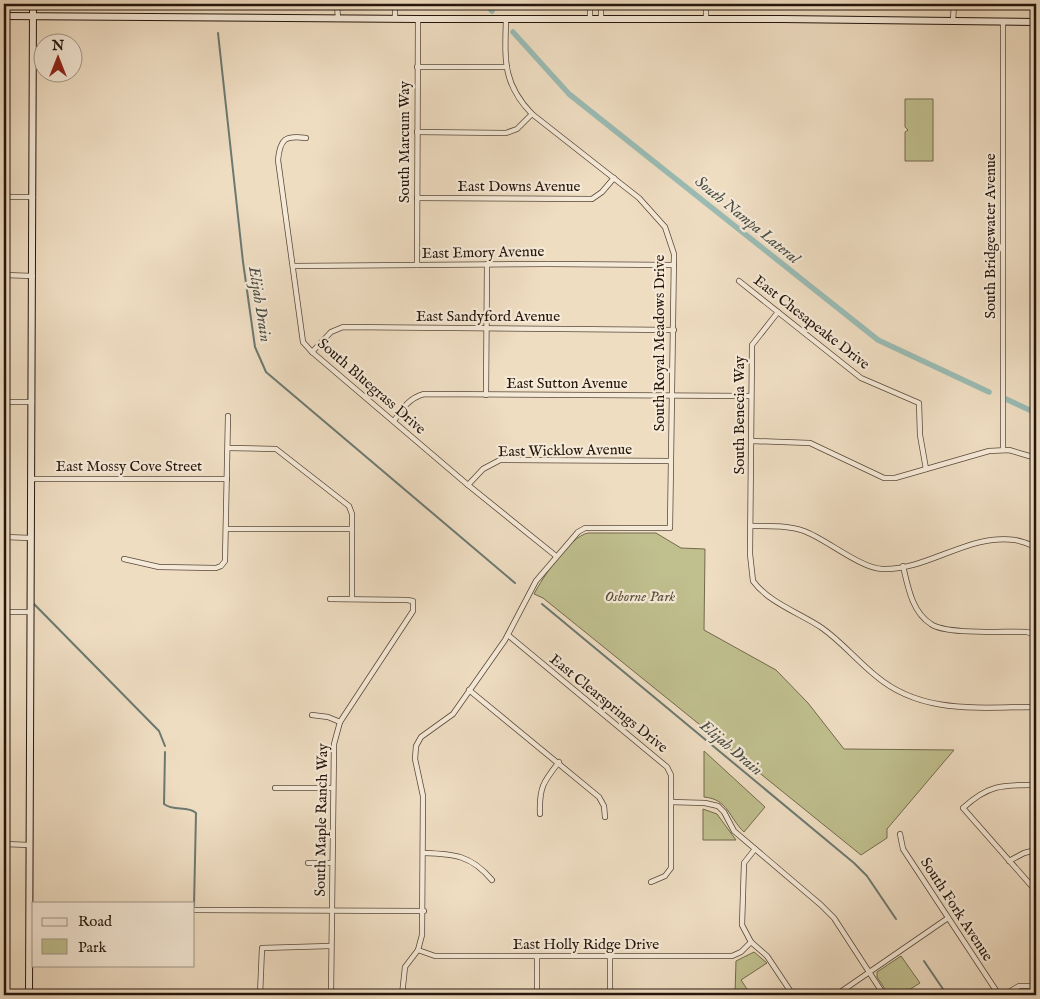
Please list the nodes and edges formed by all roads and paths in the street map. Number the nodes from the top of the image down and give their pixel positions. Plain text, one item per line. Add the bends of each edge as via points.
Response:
1 (34, 4) edge
2 (337, 4) edge
3 (395, 4) edge
4 (590, 4) edge
5 (601, 4) edge
6 (706, 4) edge
7 (954, 4) edge
8 (4, 16) edge
9 (34, 16) junction
10 (338, 19) junction
11 (395, 19) junction
12 (418, 19) junction
13 (506, 19) junction
14 (590, 19) junction
15 (601, 19) junction
16 (706, 19) junction
17 (954, 20) junction
18 (1003, 21) junction
19 (1036, 22) edge
20 (417, 67) junction
21 (507, 67) junction
22 (532, 114) junction
23 (417, 132) junction
24 (306, 138) dead end
25 (614, 178) junction
26 (4, 197) edge
27 (33, 197) junction
28 (417, 198) junction
29 (487, 264) junction
30 (417, 265) junction
31 (674, 265) junction
32 (293, 266) junction
33 (4, 275) edge
34 (33, 276) junction
35 (739, 281) dead end
36 (778, 312) junction
37 (487, 330) junction
38 (674, 330) junction
39 (312, 352) junction
40 (486, 395) junction
41 (670, 396) junction
42 (751, 396) junction
43 (4, 402) edge
44 (32, 402) junction
45 (228, 416) dead end
46 (394, 421) junction
47 (752, 441) junction
48 (228, 448) junction
49 (1003, 450) junction
50 (1036, 458) edge
51 (671, 461) junction
52 (926, 469) junction
53 (31, 479) junction
54 (227, 479) junction
55 (468, 485) junction
56 (750, 526) junction
57 (226, 529) junction
58 (352, 529) junction
59 (4, 537) edge
60 (31, 538) junction
61 (1036, 547) edge
62 (556, 556) junction
63 (124, 559) dead end
64 (903, 566) junction
65 (330, 599) dead end
66 (352, 599) junction
67 (4, 612) edge
68 (31, 612) junction
69 (508, 635) junction
70 (1036, 635) edge
71 (469, 690) junction
72 (1036, 707) edge
73 (312, 715) dead end
74 (340, 722) junction
75 (559, 762) junction
76 (1036, 785) edge
77 (275, 788) dead end
78 (332, 788) junction
79 (671, 802) junction
80 (540, 814) dead end
81 (605, 817) dead end
82 (900, 834) dead end
83 (4, 844) edge
84 (29, 845) junction
85 (755, 848) junction
86 (1036, 850) edge
87 (424, 853) junction
88 (1009, 861) junction
89 (308, 864) dead end
90 (332, 864) junction
91 (492, 880) dead end
92 (651, 882) dead end
93 (1036, 891) edge
94 (31, 910) edge
95 (195, 910) edge
96 (424, 911) junction
97 (332, 912) junction
98 (948, 918) junction
99 (751, 942) junction
100 (330, 946) junction
101 (418, 950) junction
102 (537, 956) junction
103 (610, 956) junction
104 (869, 972) junction
105 (1036, 986) edge
106 (29, 995) edge
107 (260, 995) edge
108 (331, 995) edge
109 (402, 995) edge
110 (537, 995) edge
111 (610, 995) edge
112 (793, 995) edge
113 (836, 995) edge
114 (884, 995) edge
115 (999, 995) edge
116 (1004, 995) edge

1 - 9 main road
2 - 10 street
3 - 11 street
4 - 14 street
5 - 15 street
6 - 16 street
7 - 17 street
8 - 9 main road
9 - 10 main road
9 - 27 main road
10 - 11 main road
11 - 12 main road
12 - 13 main road
12 - 20 street, South Marcum Way
13 - 14 main road
13 - 21 street, South Royal Meadows Drive
14 - 15 main road
15 - 16 main road
16 - 17 main road
17 - 18 main road
18 - 19 main road
18 - 49 street, South Bridgewater Avenue
20 - 21 street
20 - 23 street, South Marcum Way
21 - 22 street, South Royal Meadows Drive via 512,89
22 - 23 street via 517,129 506,133
22 - 25 street, South Royal Meadows Drive
23 - 28 street, South Marcum Way
24 - 32 street, South Bluegrass Drive via 293,136 279,145 278,160
25 - 28 street, East Downs Avenue via 592,199
25 - 31 street, South Royal Meadows Drive via 639,198 665,227
26 - 27 street
27 - 34 main road
28 - 30 street, South Marcum Way
29 - 30 street, East Emory Avenue
29 - 31 street, East Emory Avenue
29 - 37 street
30 - 32 street, East Emory Avenue
31 - 38 street, South Royal Meadows Drive
32 - 39 street, South Bluegrass Drive via 303,342
33 - 34 street
34 - 44 main road
35 - 36 street, East Chesapeake Drive
36 - 42 street, South Benecia Way via 752,345
36 - 52 street, East Chesapeake Drive via 861,378 919,403
37 - 38 street, East Sandyford Avenue
37 - 39 street, East Sandyford Avenue via 342,328 330,332
37 - 40 street
38 - 41 street, South Royal Meadows Drive
39 - 46 street, South Bluegrass Drive
40 - 41 street, East Sutton Avenue
40 - 46 street, East Sutton Avenue via 415,396
41 - 42 street, East Sutton Avenue
41 - 51 street, South Royal Meadows Drive
42 - 47 street, South Benecia Way
43 - 44 street
44 - 53 main road
45 - 48 street
46 - 55 street, South Bluegrass Drive
47 - 52 street via 810,443 884,478
47 - 56 street, South Benecia Way
48 - 54 street
48 - 58 street via 276,449 349,506
49 - 50 street
49 - 52 street
51 - 55 street, East Wicklow Avenue via 500,460 483,469
51 - 62 street, South Royal Meadows Drive via 670,528 585,528
53 - 54 street, East Mossy Cove Street
53 - 60 main road
54 - 57 street
55 - 62 street, South Bluegrass Drive
56 - 64 street via 802,530 875,568
56 - 72 street, South Benecia Way via 751,571 758,588 833,636 877,677 902,694 923,703 940,705
57 - 58 street
57 - 63 street via 222,566 159,567
58 - 66 street
59 - 60 street
60 - 68 main road
61 - 64 street via 1016,540 989,540
62 - 69 street via 536,581
64 - 70 street via 918,611 933,626
65 - 66 street
66 - 74 street, South Maple Ranch Way via 413,601 413,610
67 - 68 street
68 - 84 main road
69 - 71 street
69 - 79 street, East Clearsprings Drive via 667,767 671,776
71 - 75 street
71 - 87 street via 453,714 421,738 416,746 415,759 423,796
73 - 74 street
74 - 78 street, South Maple Ranch Way via 334,744
75 - 80 street via 542,784
75 - 81 street via 599,797
76 - 88 street via 1000,785 975,797 963,808
77 - 78 street
78 - 90 street, South Maple Ranch Way
79 - 85 street via 705,802 718,806 734,831
79 - 92 street, East Clearsprings Drive via 671,868 665,876
82 - 98 street, South Fork Avenue via 903,850
83 - 84 street
84 - 94 main road
85 - 99 street via 744,863 742,926
85 - 104 street via 834,918
86 - 88 street
87 - 91 street via 458,854
87 - 96 street
88 - 93 street
89 - 90 street
90 - 97 street, South Maple Ranch Way
94 - 106 main road
95 - 97 street
96 - 97 street
96 - 101 street
97 - 100 street, South Maple Ranch Way
98 - 104 street
98 - 115 street, South Fork Avenue
99 - 103 street, East Holly Ridge Drive via 732,956
99 - 112 street via 767,956
100 - 107 street via 262,948
100 - 108 street, South Maple Ranch Way
101 - 102 street, East Holly Ridge Drive via 435,956
101 - 109 street via 405,967
102 - 103 street, East Holly Ridge Drive
102 - 110 street
103 - 111 street
104 - 113 street
104 - 114 street
105 - 116 street via 1019,986

